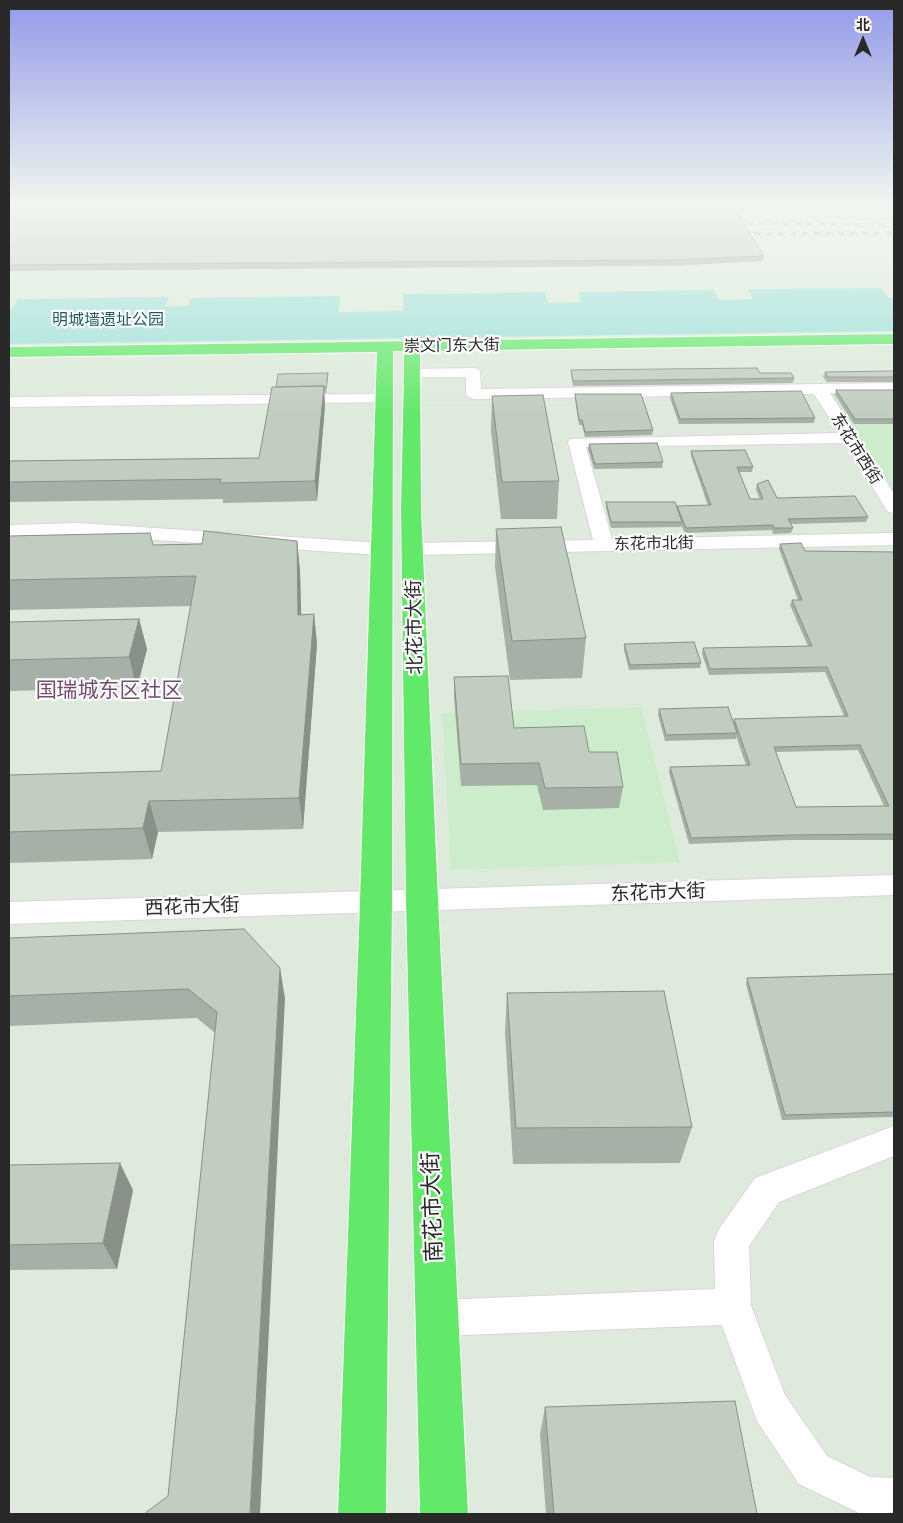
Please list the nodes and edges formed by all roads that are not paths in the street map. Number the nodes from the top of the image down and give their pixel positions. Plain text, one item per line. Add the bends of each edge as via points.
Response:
1 (894, 339) edge
2 (894, 347) edge
3 (385, 351) junction
4 (9, 352) edge
5 (412, 358) junction
6 (9, 360) edge
7 (894, 388) edge
8 (819, 389) junction
9 (384, 399) junction
10 (9, 402) edge
11 (848, 438) junction
12 (894, 508) edge
13 (9, 532) edge
14 (894, 540) edge
15 (604, 545) junction
16 (381, 549) junction
17 (413, 549) junction
18 (894, 885) edge
19 (422, 900) junction
20 (376, 901) junction
21 (9, 913) edge
22 (894, 1141) edge
23 (733, 1306) junction
24 (438, 1318) junction
25 (894, 1498) edge
26 (362, 1514) edge
27 (444, 1514) edge

1 - 5 main road, 崇文门东大街
2 - 5 main road, 崇文门东大街
3 - 4 main road, 崇文门东大街
3 - 5 main road
3 - 6 main road, 崇文门东大街
3 - 9 main road, 北花市大街
5 - 8 street via 472,372 474,394
5 - 17 main road, 北花市大街
7 - 8 street
8 - 11 street, 东花市西街
9 - 10 street
9 - 16 main road, 北花市大街
11 - 12 street, 东花市西街
11 - 15 street via 576,442
13 - 16 street via 78,529
14 - 15 street, 东花市北街
15 - 17 street, 东花市北街
16 - 20 main road, 北花市大街
17 - 19 main road, 北花市大街
18 - 19 street, 东花市大街
19 - 20 street, 东花市大街
19 - 24 main road, 南花市大街
20 - 21 street, 西花市大街
20 - 26 main road
22 - 23 street via 767,1190 731,1241
23 - 24 street
23 - 25 street via 771,1407 813,1470 868,1498
24 - 27 main road, 南花市大街

